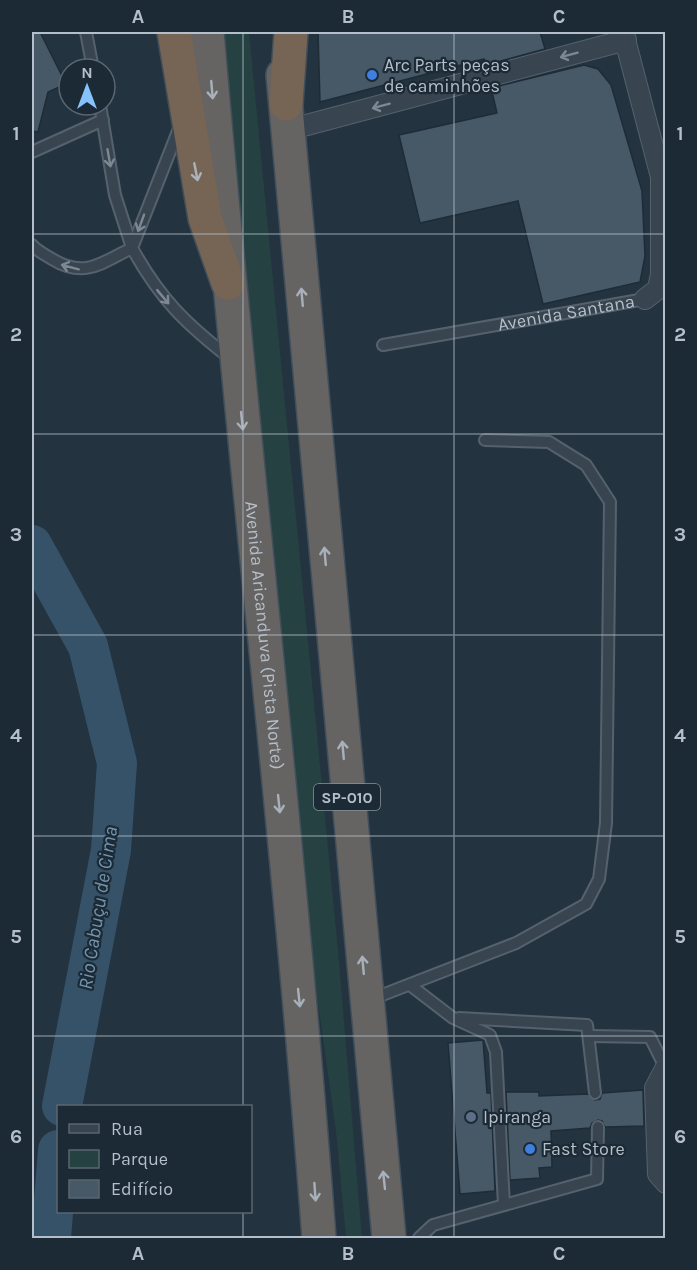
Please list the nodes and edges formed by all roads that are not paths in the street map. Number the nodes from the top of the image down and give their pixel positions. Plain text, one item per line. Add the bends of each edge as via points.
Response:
1 (86, 32) edge
2 (174, 32) edge
3 (207, 32) edge
4 (278, 32) edge
5 (291, 32) edge
6 (625, 36) edge
7 (91, 57) edge
8 (186, 110) junction
9 (102, 117) edge
10 (287, 117) junction
11 (103, 120) junction
12 (32, 152) edge
13 (663, 170) edge
14 (664, 227) edge
15 (32, 245) edge
16 (132, 248) junction
17 (228, 283) junction
18 (645, 299) joint
19 (383, 345) dead end
20 (236, 363) junction
21 (485, 440) dead end
22 (410, 985) junction
23 (367, 1001) junction
24 (453, 1018) junction
25 (589, 1036) junction
26 (665, 1067) edge
27 (595, 1093) dead end
28 (598, 1127) dead end
29 (662, 1178) edge
30 (504, 1205) junction
31 (319, 1239) edge
32 (389, 1239) edge
33 (419, 1239) edge

1 - 7 lane
2 - 8 highway
3 -> 17 highway, Avenida Aricanduva (Pista Norte)
4 - 10 highway
5 - 10 highway
6 -> 10 street
6 - 13 street, Avenida Santana
8 -> 16 lane
8 -> 17 highway via 205,218
9 - 11 lane
23 -> 10 highway, SP-010
11 - 12 lane
11 -> 16 lane via 115,195
13 - 14 street, Avenida Santana
14 - 18 street, Avenida Santana via 658,288
16 -> 15 lane via 94,267 75,270
16 -> 20 lane via 151,283 175,312
17 - 20 highway, Avenida Aricanduva (Pista Norte)
18 - 19 lane, Avenida Santana
20 -> 31 highway, Avenida Aricanduva (Pista Norte) via 307,1080
21 - 22 lane via 549,442 586,465 610,502 606,823 599,879 586,904 516,944
22 - 23 lane
22 - 24 lane
32 -> 23 highway, SP-010
24 - 25 lane via 587,1025
24 - 30 lane via 490,1035 496,1052
25 - 26 lane via 650,1037
25 - 27 lane
26 - 29 street via 655,1088
28 - 30 lane via 597,1179
30 - 33 lane via 433,1226

